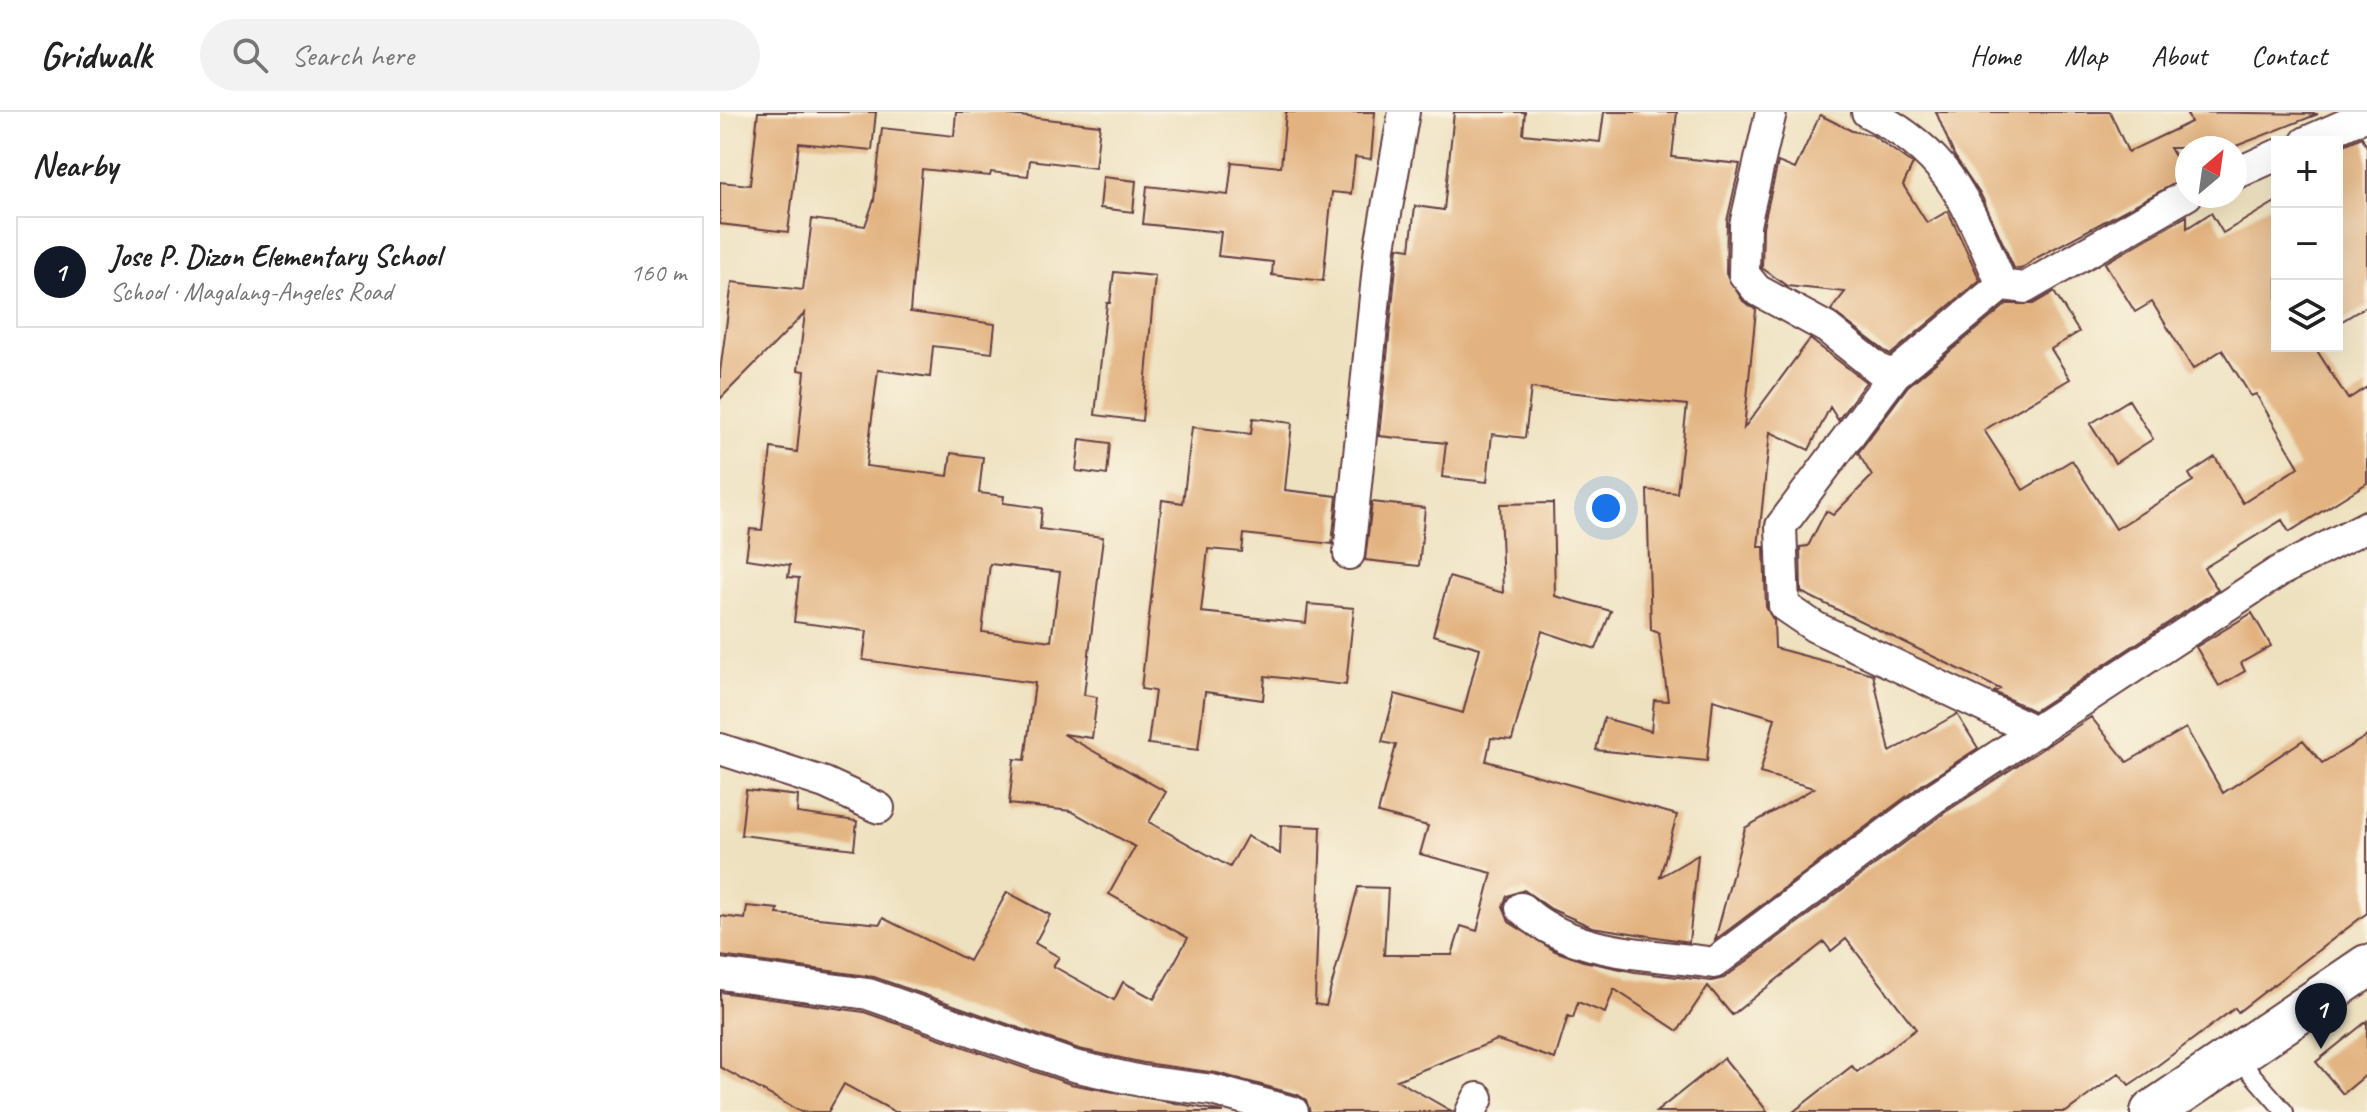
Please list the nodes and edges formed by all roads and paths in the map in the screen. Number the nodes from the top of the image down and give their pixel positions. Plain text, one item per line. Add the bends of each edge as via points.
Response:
1 (1404, 112) edge
2 (1771, 112) edge
3 (1867, 112) edge
4 (2367, 115) edge
5 (2320, 136) edge
6 (2271, 158) edge
7 (2247, 169) edge
8 (2175, 202) edge
9 (2002, 285) junction
10 (1895, 374) junction
11 (2367, 526) edge
12 (1349, 554) dead end
13 (2037, 732) junction
14 (720, 749) edge
15 (879, 808) dead end
16 (1521, 908) dead end
17 (2367, 966) edge
18 (720, 974) edge
19 (2236, 1056) junction
20 (1293, 1112) edge
21 (2152, 1112) edge
22 (2285, 1112) edge

1 - 12 street via 1380,247
2 - 10 street via 1745,225 1744,274 1757,290 1827,328 1881,371
3 - 9 street via 1934,156 1963,198
4 - 5 street
6 - 7 street
8 - 9 street via 2025,288
9 - 10 street
10 - 13 street via 1781,526 1784,606 1815,627
11 - 13 street via 2278,572
13 - 16 street via 1934,798 1714,963 1573,942
14 - 15 street via 825,783
17 - 19 main road
18 - 20 street via 868,994 1074,1066 1212,1090
19 - 21 main road
19 - 22 lane

